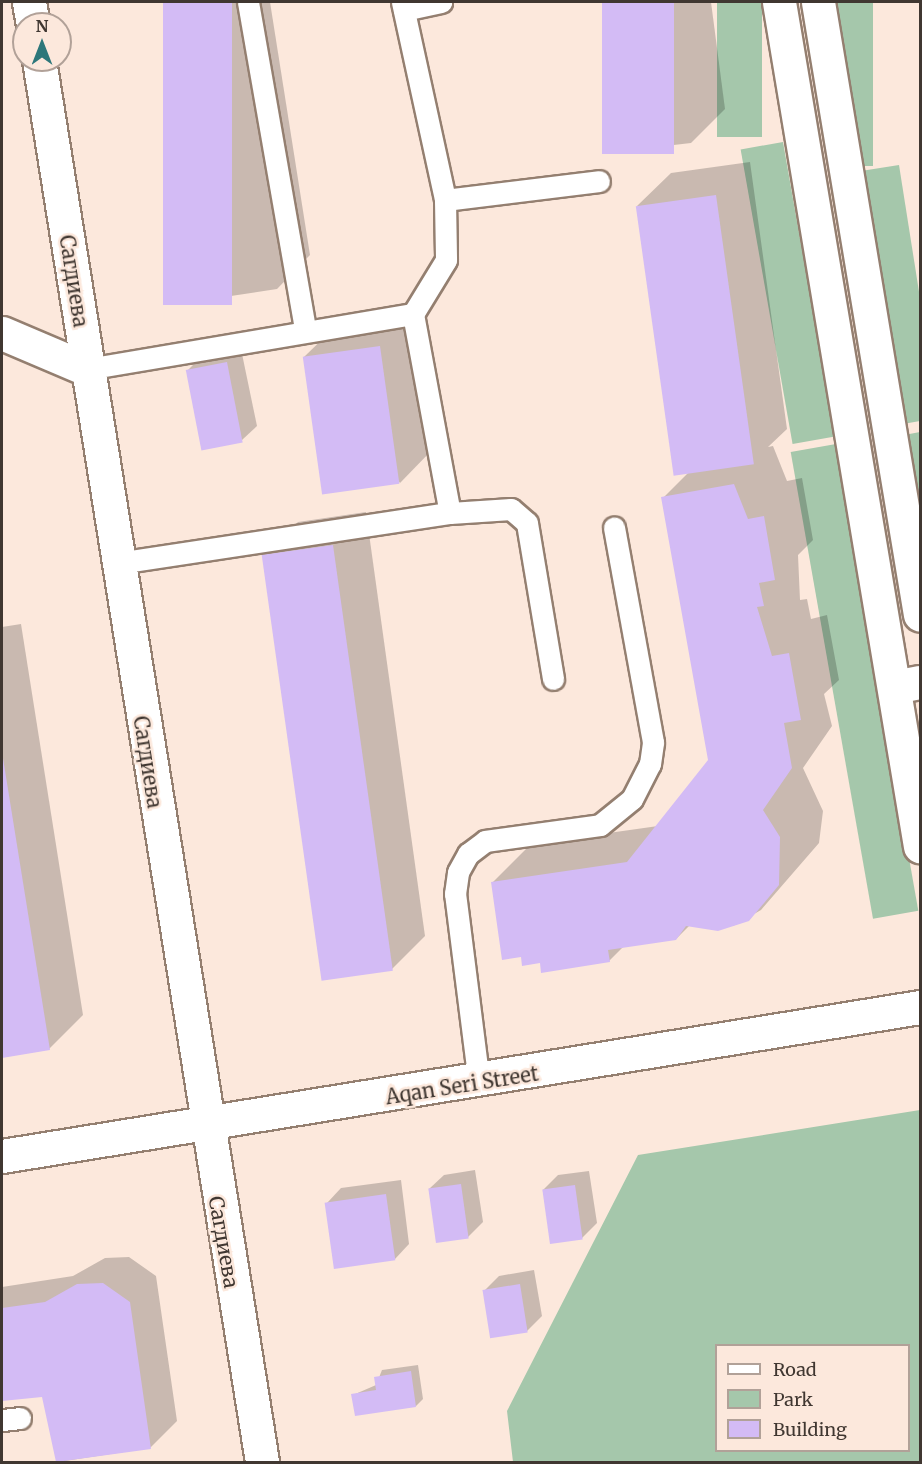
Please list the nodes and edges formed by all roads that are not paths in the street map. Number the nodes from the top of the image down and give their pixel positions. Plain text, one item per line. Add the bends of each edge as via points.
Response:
1 (248, 2) edge
2 (441, 2) edge
3 (403, 6) edge
4 (820, 11) edge
5 (781, 14) edge
6 (41, 72) edge
7 (839, 128) junction
8 (801, 134) junction
9 (599, 180) dead end
10 (445, 200) junction
11 (857, 236) junction
12 (819, 242) junction
13 (413, 314) junction
14 (305, 328) junction
15 (2, 333) edge
16 (876, 348) junction
17 (838, 354) junction
18 (87, 369) junction
19 (894, 456) junction
20 (856, 463) junction
21 (450, 513) junction
22 (614, 528) dead end
23 (118, 563) junction
24 (912, 566) junction
25 (874, 572) junction
26 (921, 615) edge
27 (552, 679) dead end
28 (907, 685) edge
29 (916, 793) edge
30 (921, 846) edge
31 (921, 1007) edge
32 (479, 1083) junction
33 (206, 1126) junction
34 (2, 1156) edge
35 (262, 1462) edge

1 - 14 lane
2 - 3 lane
3 - 10 lane
4 - 5 street
4 - 7 street
5 - 8 street
6 - 18 street, Сагдиева
7 - 8 street
7 - 11 street
8 - 12 street
9 - 10 lane
10 - 13 lane via 446,260
11 - 12 street
11 - 16 street
12 - 17 street
13 - 14 lane
13 - 21 lane
14 - 18 lane
15 - 18 street
16 - 17 street
16 - 19 street
17 - 20 street
18 - 23 street, Сагдиева
19 - 20 street
19 - 24 street
20 - 25 street
21 - 23 lane
21 - 27 lane via 511,509 527,523
22 - 32 lane via 653,742 650,764 632,799 600,825 485,842 468,854 458,872 455,894
23 - 33 street, Сагдиева
24 - 25 street
24 - 26 street
25 - 28 street
28 - 29 street
29 - 30 street
31 - 32 street, Aqan Seri Street
32 - 33 street, Aqan Seri Street
33 - 34 street, Aqan Seri Street
33 - 35 street, Сагдиева

